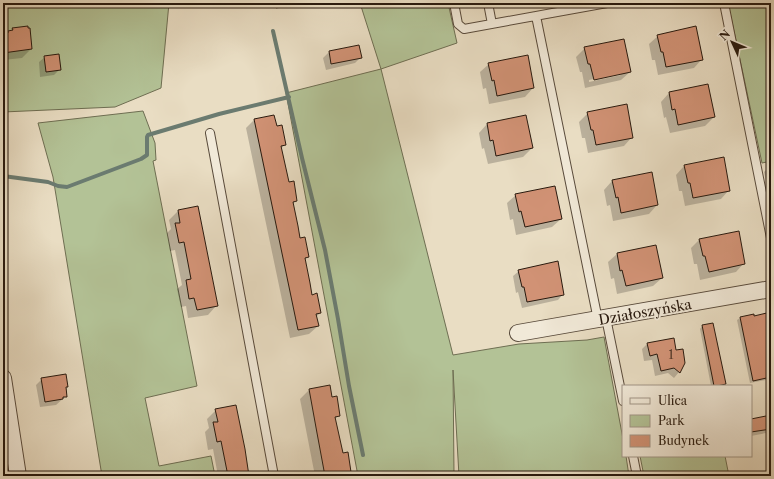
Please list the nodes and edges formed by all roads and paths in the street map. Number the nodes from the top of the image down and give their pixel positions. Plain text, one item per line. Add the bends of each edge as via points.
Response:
1 (454, 3) edge
2 (488, 3) edge
3 (607, 3) edge
4 (724, 3) edge
5 (536, 16) junction
6 (492, 24) junction
7 (210, 133) dead end
8 (771, 238) edge
9 (771, 289) edge
10 (602, 319) junction
11 (518, 334) dead end
12 (3, 378) edge
13 (622, 397) edge
14 (633, 457) edge
15 (18, 476) edge
16 (274, 476) edge
17 (637, 476) edge

1 - 6 lane via 458,24 464,29
2 - 6 lane
3 - 5 lane
4 - 8 lane
5 - 6 lane
5 - 10 lane
7 - 16 lane
9 - 10 street, Działoszyńska
10 - 11 street, Działoszyńska
10 - 13 lane
12 - 15 street
14 - 17 lane

